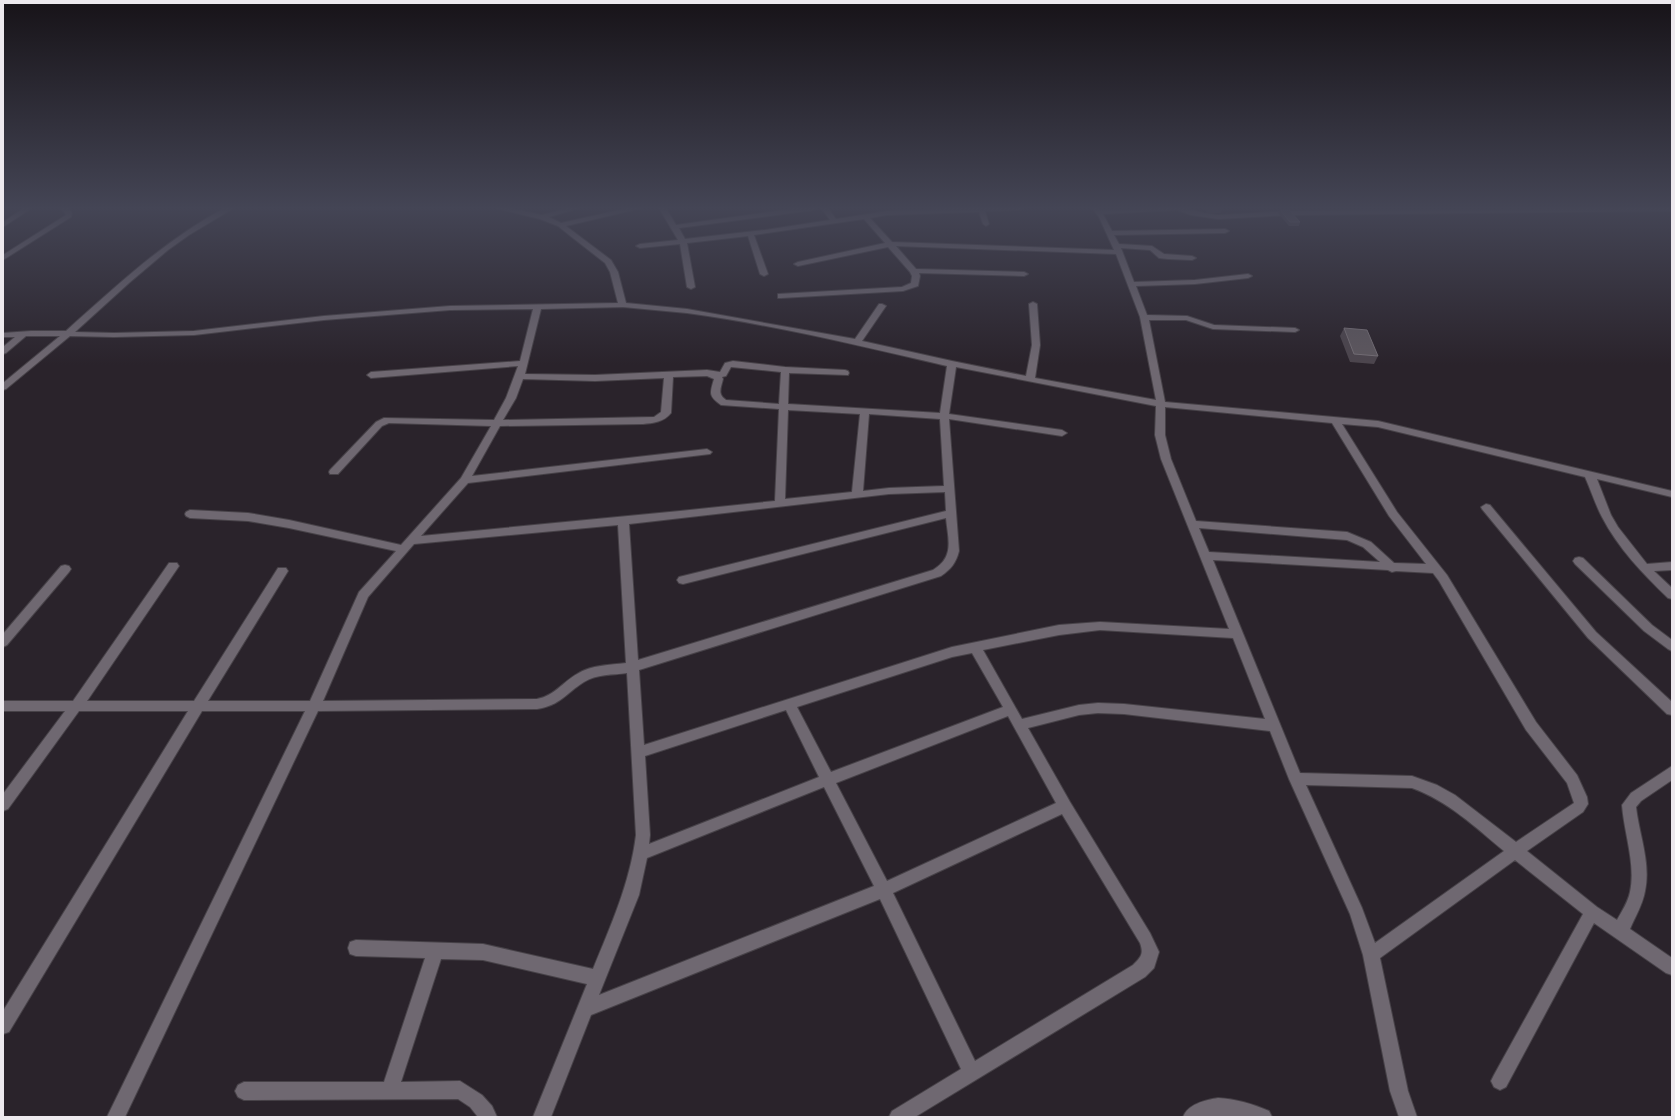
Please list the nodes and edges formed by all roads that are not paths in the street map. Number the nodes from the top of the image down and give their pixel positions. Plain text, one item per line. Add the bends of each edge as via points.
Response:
1 (151, 260) edge
2 (606, 260) edge
3 (686, 260) edge
4 (759, 260) edge
5 (815, 260) edge
6 (905, 260) edge
7 (1123, 260) edge
8 (798, 264) dead end
9 (914, 271) junction
10 (764, 274) dead end
11 (1024, 274) dead end
12 (1248, 276) dead end
13 (1132, 284) junction
14 (691, 287) dead end
15 (781, 296) dead end
16 (1033, 304) dead end
17 (623, 305) junction
18 (882, 306) dead end
19 (537, 308) junction
20 (1144, 317) junction
21 (1295, 330) dead end
22 (65, 333) junction
23 (27, 334) junction
24 (3, 335) edge
25 (857, 342) junction
26 (3, 351) edge
27 (523, 363) junction
28 (952, 364) junction
29 (785, 370) junction
30 (845, 373) dead end
31 (669, 374) junction
32 (371, 375) dead end
33 (715, 375) junction
34 (519, 376) junction
35 (1030, 380) junction
36 (3, 388) edge
37 (1162, 404) junction
38 (784, 407) junction
39 (865, 411) junction
40 (944, 416) junction
41 (1336, 421) junction
42 (497, 424) junction
43 (1062, 433) dead end
44 (707, 452) dead end
45 (334, 472) dead end
46 (1589, 473) junction
47 (465, 480) junction
48 (950, 489) junction
49 (1672, 494) edge
50 (857, 495) junction
51 (780, 503) junction
52 (1486, 508) dead end
53 (952, 513) junction
54 (190, 514) dead end
55 (623, 520) junction
56 (1192, 524) junction
57 (407, 545) junction
58 (1206, 556) junction
59 (1579, 561) dead end
60 (173, 566) dead end
61 (1672, 566) edge
62 (1392, 568) junction
63 (1644, 568) junction
64 (65, 569) dead end
65 (1436, 569) junction
66 (282, 571) dead end
67 (683, 580) dead end
68 (1672, 595) edge
69 (1238, 634) junction
70 (3, 642) edge
71 (1672, 646) edge
72 (975, 648) junction
73 (632, 667) junction
74 (789, 704) junction
75 (3, 706) edge
76 (76, 706) junction
77 (198, 706) junction
78 (314, 706) junction
79 (1010, 710) junction
80 (1672, 710) edge
81 (1019, 725) junction
82 (1274, 726) junction
83 (637, 753) junction
84 (1672, 772) edge
85 (1296, 779) junction
86 (827, 780) junction
87 (3, 804) edge
88 (1065, 806) junction
89 (1515, 851) junction
90 (641, 854) junction
91 (884, 890) junction
92 (1592, 912) junction
93 (1620, 932) junction
94 (356, 948) dead end
95 (436, 950) junction
96 (1371, 955) junction
97 (1672, 967) edge
98 (598, 978) junction
99 (585, 1009) junction
100 (3, 1026) edge
101 (972, 1073) junction
102 (1500, 1080) dead end
103 (390, 1090) junction
104 (244, 1091) dead end
105 (116, 1117) edge
106 (488, 1117) edge
107 (542, 1117) edge
108 (898, 1117) edge
109 (1192, 1117) edge
110 (1263, 1117) edge
111 (1408, 1117) edge

1 - 22 street
2 - 17 street via 614,272
3 - 14 street
4 - 10 street
5 - 8 street
6 - 9 street
7 - 13 street
9 - 11 street
9 - 15 street via 916,281 912,286 903,289
12 - 13 street via 1195,282
13 - 20 street
16 - 35 street via 1036,345
17 - 19 street
17 - 25 street via 719,316
18 - 25 street
19 - 22 street via 450,308 194,333
19 - 27 street
20 - 21 street via 1187,318 1212,327
20 - 37 street
22 - 23 street
22 - 36 street
23 - 24 street
23 - 26 street
25 - 28 street
27 - 32 street
27 - 34 street
28 - 35 street
28 - 40 street
29 - 30 street
29 - 33 street via 733,364 728,365 723,374
29 - 38 street
31 - 33 street
31 - 34 street via 595,378
31 - 42 street via 666,413 656,420
33 - 38 street via 719,379 715,392 717,398 724,403
34 - 42 street
35 - 37 street
37 - 41 street
37 - 56 street via 1162,448
38 - 39 street
38 - 51 street
39 - 40 street
39 - 50 street
40 - 43 street
40 - 48 street
41 - 46 street via 1378,424
41 - 65 street via 1393,514
42 - 45 street via 394,419 382,421
42 - 47 street
44 - 47 street
46 - 49 street
46 - 63 street via 1606,516
47 - 57 street
48 - 50 street
48 - 53 street
50 - 51 street
51 - 55 street
52 - 80 street via 1592,635
53 - 67 street
53 - 73 street via 954,551 951,563 937,573
54 - 57 street via 248,517
55 - 57 street
55 - 73 street
56 - 58 street
56 - 62 street via 1347,536 1366,542
57 - 78 street via 363,595
58 - 62 street
58 - 69 street
59 - 71 street via 1648,628
60 - 76 street
61 - 63 street
62 - 65 street
63 - 68 street
64 - 70 street
65 - 89 street via 1531,726 1572,779 1580,797 1581,804 1578,808
66 - 77 street
69 - 72 street via 1078,627
69 - 82 street
72 - 74 street via 952,652
72 - 79 street
73 - 78 street via 590,673 555,698 537,704
73 - 83 street
74 - 83 street
74 - 86 street
75 - 76 street
76 - 77 street
76 - 87 street
77 - 78 street
77 - 100 street
78 - 105 street
79 - 81 street
79 - 86 street
81 - 82 street via 1079,710 1098,708
81 - 88 street
82 - 85 street
83 - 90 street via 643,835
84 - 93 street via 1636,797 1629,805 1640,877 1636,899
85 - 89 street via 1412,782 1450,799
85 - 96 street via 1358,913
86 - 90 street
86 - 91 street
88 - 91 street
88 - 101 street via 1145,938 1151,952 1148,962 1139,971
89 - 92 street
89 - 96 street
90 - 98 street via 631,895
91 - 99 street
91 - 101 street
92 - 93 street
92 - 102 street
93 - 97 street
94 - 95 street
95 - 98 street via 483,952
95 - 103 street
96 - 111 street via 1399,1091
98 - 99 street
99 - 107 street
101 - 108 street
103 - 104 street
103 - 106 street via 460,1090 472,1097
109 - 110 street via 1199,1111 1219,1106 1240,1108

